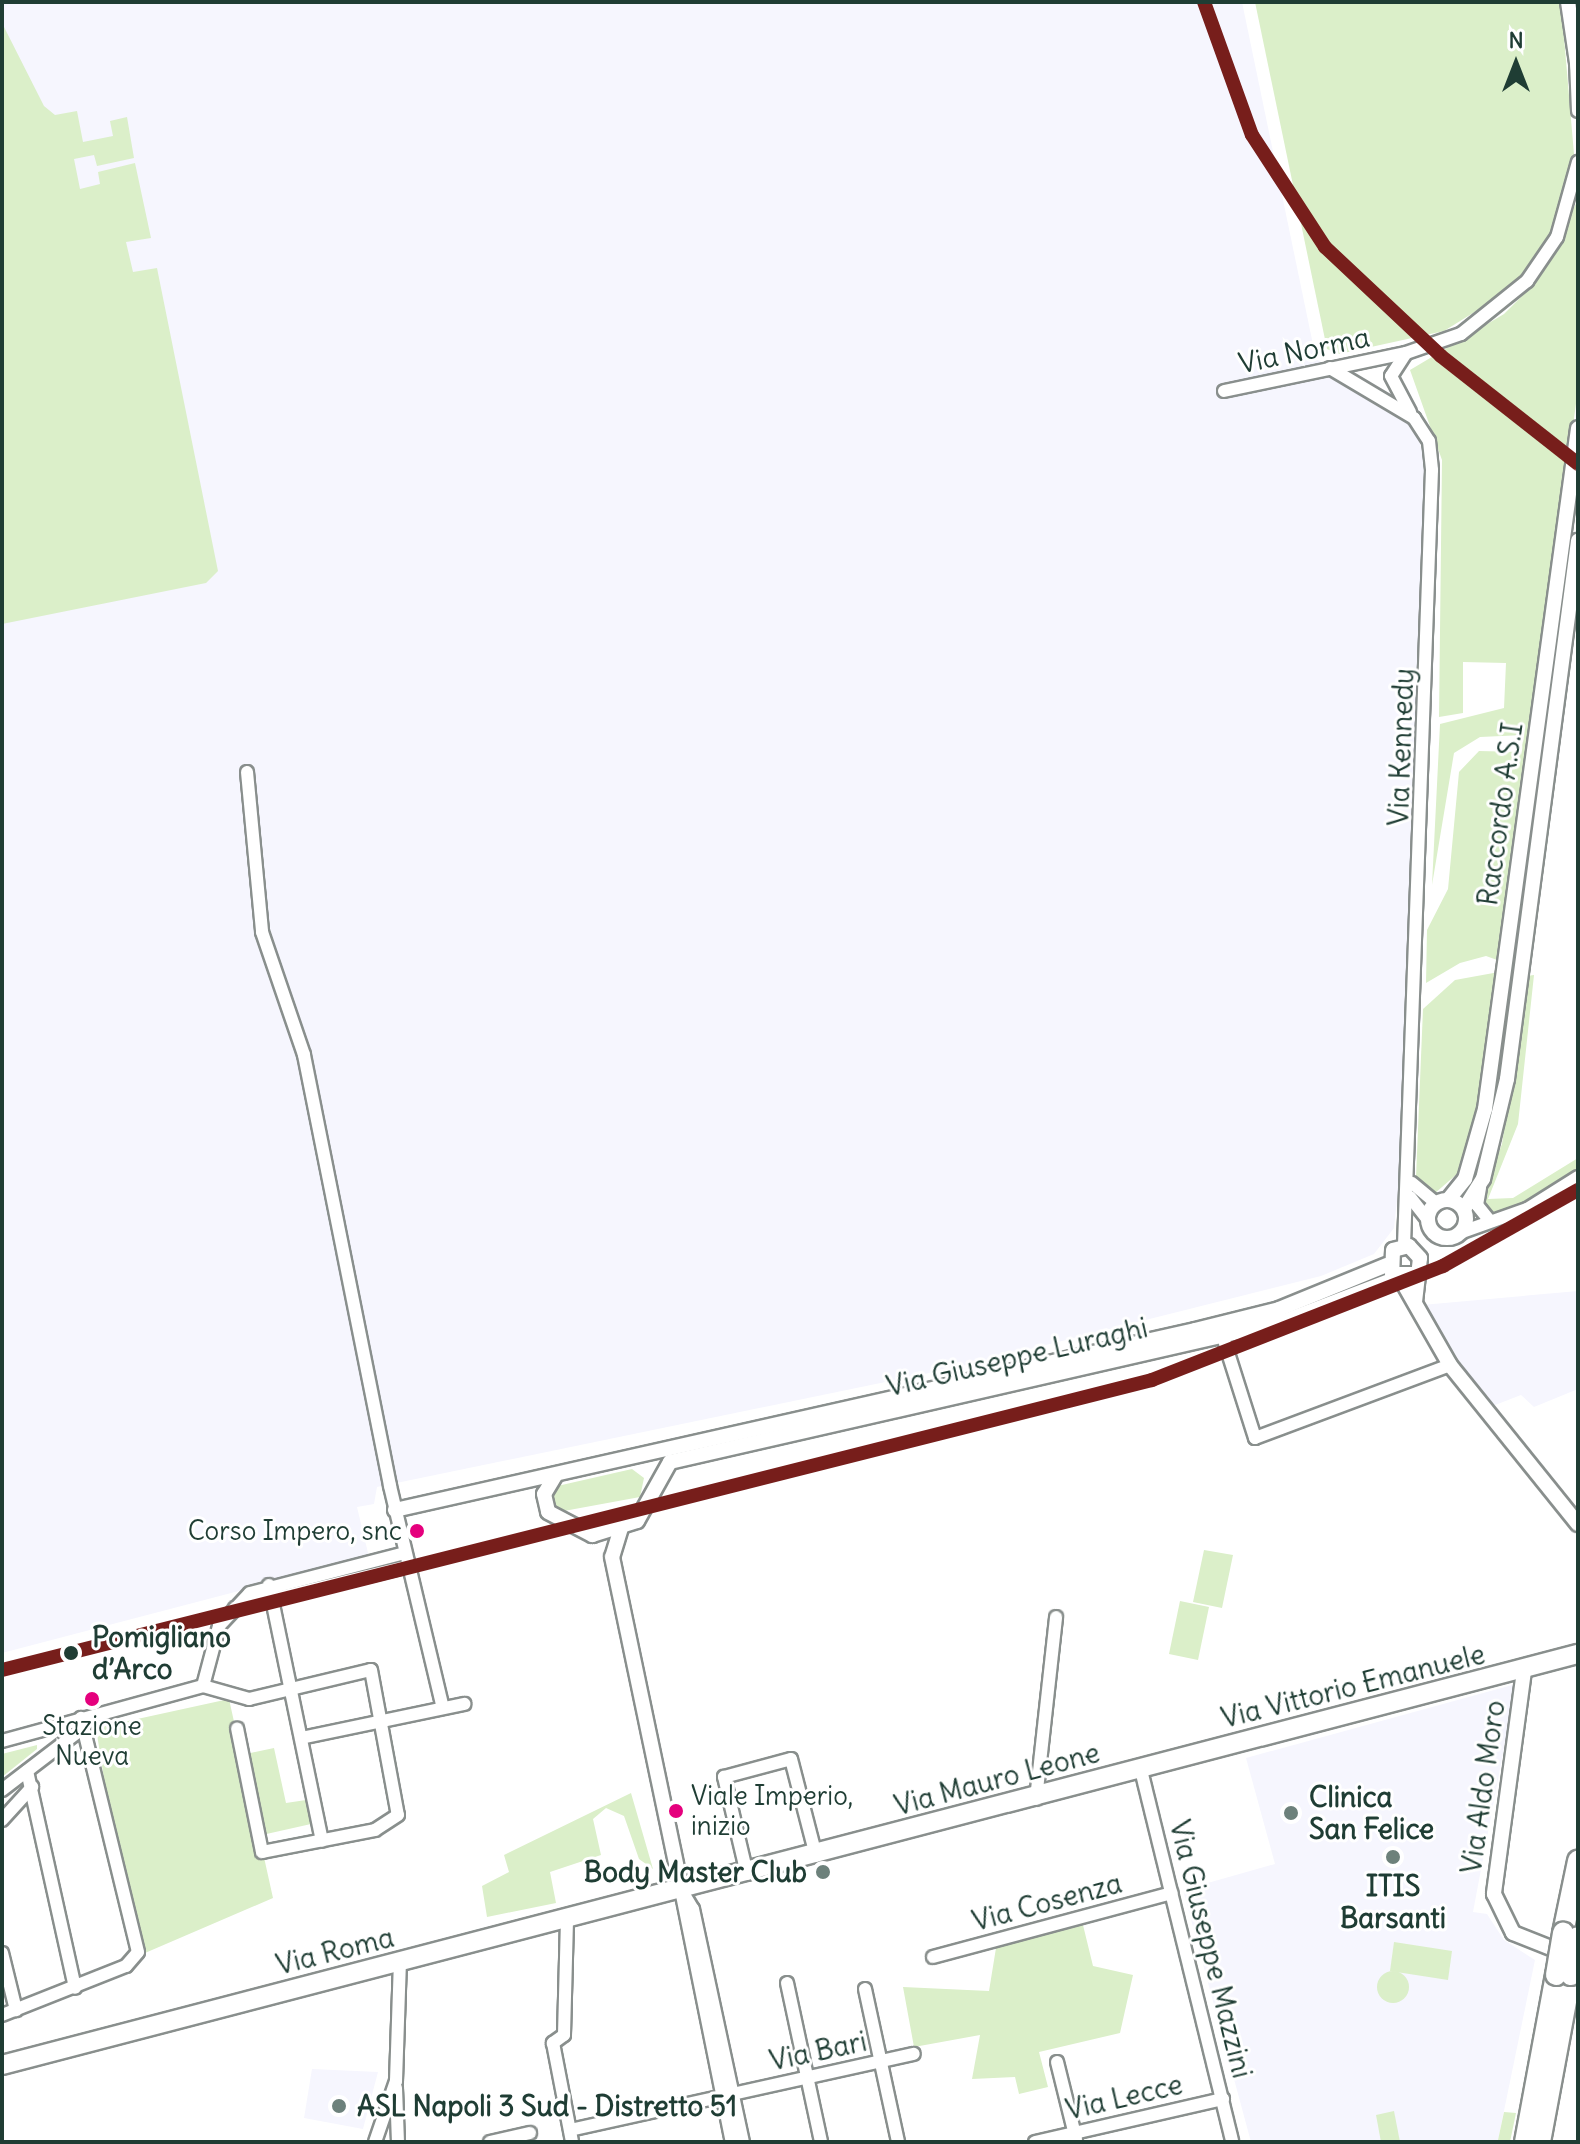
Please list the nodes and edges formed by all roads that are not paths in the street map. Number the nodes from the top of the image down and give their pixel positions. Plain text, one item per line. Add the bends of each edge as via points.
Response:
1 (1568, 2) edge
2 (1577, 64) edge
3 (1578, 111) edge
4 (1578, 162) edge
5 (1406, 353) junction
6 (1330, 368) junction
7 (1224, 391) dead end
8 (1414, 418) junction
9 (1578, 428) edge
10 (1578, 541) edge
11 (247, 772) dead end
12 (1578, 1177) edge
13 (1483, 1179) junction
14 (1411, 1180) junction
15 (1410, 1197) junction
16 (1442, 1202) junction
17 (1465, 1212) junction
18 (1495, 1220) junction
19 (1428, 1223) junction
20 (1462, 1232) junction
21 (1444, 1238) junction
22 (1406, 1246) junction
23 (1387, 1265) junction
24 (1419, 1269) junction
25 (1399, 1279) junction
26 (1373, 1287) junction
27 (1415, 1310) junction
28 (1223, 1337) junction
29 (1450, 1365) junction
30 (645, 1456) junction
31 (555, 1476) junction
32 (515, 1484) junction
33 (655, 1484) junction
34 (545, 1507) junction
35 (395, 1510) junction
36 (1578, 1524) edge
37 (621, 1528) junction
38 (591, 1535) junction
39 (612, 1557) junction
40 (407, 1560) junction
41 (269, 1585) junction
42 (271, 1599) junction
43 (229, 1612) junction
44 (1056, 1617) dead end
45 (1578, 1654) edge
46 (1524, 1671) junction
47 (203, 1686) junction
48 (292, 1687) junction
49 (464, 1704) dead end
50 (443, 1708) junction
51 (382, 1720) junction
52 (82, 1723) junction
53 (237, 1728) dead end
54 (301, 1738) junction
55 (2, 1741) edge
56 (1141, 1770) junction
57 (27, 1771) junction
58 (32, 1787) junction
59 (2, 1790) edge
60 (1036, 1799) junction
61 (2, 1820) edge
62 (322, 1841) junction
63 (816, 1856) junction
64 (1578, 1861) edge
65 (747, 1874) junction
66 (682, 1891) junction
67 (1172, 1893) junction
68 (567, 1920) junction
69 (1570, 1951) edge
70 (2, 1953) edge
71 (933, 1957) dead end
72 (400, 1963) junction
73 (787, 1983) dead end
74 (75, 1988) junction
75 (865, 1989) dead end
76 (16, 2010) junction
77 (2, 2015) edge
78 (914, 2054) dead end
79 (880, 2062) junction
80 (1057, 2062) dead end
81 (2, 2065) edge
82 (808, 2078) junction
83 (396, 2081) junction
84 (726, 2091) junction
85 (1223, 2099) junction
86 (570, 2131) edge
87 (530, 2133) dead end
88 (1076, 2138) edge
89 (397, 2139) edge
90 (376, 2141) edge
91 (1232, 2141) edge
92 (490, 2142) edge
93 (732, 2142) edge
94 (743, 2142) edge
95 (821, 2142) edge
96 (898, 2142) edge
97 (1035, 2142) edge
98 (1525, 2142) edge
99 (1540, 2142) edge

1 - 2 street
2 - 3 street
4 - 5 street, Via Norma via 1557,237 1527,281 1461,334
5 - 6 street, Via Norma
5 - 8 street, Via Kennedy via 1391,376
6 - 7 street, Via Norma
6 - 8 street
8 - 14 street, Via Kennedy via 1429,441 1434,505
9 - 16 street, Raccordo A.S.I via 1485,1109 1470,1165
10 - 13 street, Raccordo A.S.I via 1507,1079
11 - 35 street via 262,932 304,1055
12 - 18 street
13 - 17 street, Raccordo A.S.I
13 - 18 street via 1477,1205
14 - 15 street, Via Kennedy
14 - 16 street via 1418,1195
15 - 19 street
15 - 22 street, Via Kennedy
16 - 17 street
16 - 19 street, Raccordo A.S.I
17 - 18 street
17 - 20 street, Raccordo A.S.I
18 - 20 street
19 - 21 street
19 - 22 street
20 - 21 street
21 - 24 street
22 - 23 street
22 - 24 street
23 - 25 street
23 - 30 street, Via Giuseppe Luraghi via 1279,1309
24 - 25 street, Via Giuseppe Luraghi
24 - 27 street
25 - 26 street, Via Giuseppe Luraghi
25 - 27 street
26 - 27 street via 1393,1290
26 - 28 street, Via Giuseppe Luraghi
27 - 29 street
28 - 29 street via 1255,1438
28 - 33 street, Via Giuseppe Luraghi via 730,1445 670,1462
29 - 36 street
30 - 31 street, Via Giuseppe Luraghi
30 - 33 street
31 - 32 street, Via Giuseppe Luraghi
31 - 34 street
32 - 34 street
32 - 35 street, Via Giuseppe Luraghi
33 - 37 street, Via Giuseppe Luraghi via 640,1518
34 - 38 street via 559,1522
35 - 40 street
37 - 38 street
37 - 39 street
38 - 39 street
39 - 66 street
40 - 41 street
40 - 42 street
40 - 50 street
41 - 42 street
41 - 43 street
42 - 43 street
42 - 48 street
43 - 47 street
44 - 60 street
45 - 46 main road, Via Vittorio Emanuele
46 - 56 main road, Via Vittorio Emanuele
46 - 69 street, Via Aldo Moro via 1494,1894 1513,1933
47 - 48 street via 249,1699
47 - 52 street
48 - 51 street via 371,1670
48 - 54 street
49 - 50 street
50 - 51 street
51 - 54 street
51 - 62 street via 398,1815 375,1830
52 - 55 street
52 - 57 street
52 - 74 street via 138,1952 126,1966
53 - 62 street via 262,1852
54 - 62 street
56 - 60 main road, Via Mauro Leone
56 - 67 street, Via Giuseppe Mazzini
57 - 58 street
57 - 59 street
58 - 61 street
58 - 74 street
60 - 63 main road, Via Mauro Leone
63 - 65 main road, Via Mauro Leone
63 - 65 street via 791,1759 724,1777
64 - 69 highway
65 - 66 main road, Via Mauro Leone
66 - 68 main road, Via Roma
66 - 84 street
67 - 71 street, Via Cosenza
67 - 85 street, Via Giuseppe Mazzini
68 - 72 main road, Via Roma
68 - 86 street via 564,2035 553,2043
69 - 98 highway
69 - 99 highway
70 - 76 street
72 - 81 main road, Via Roma
72 - 83 street
73 - 82 street
74 - 76 street
75 - 79 street
76 - 77 street
78 - 79 street, Via Bari
79 - 82 street, Via Bari
79 - 96 street
80 - 88 street
82 - 84 street, Via Bari
82 - 95 street
83 - 89 street
83 - 90 street
84 - 86 street, Via Bari
84 - 93 street
84 - 94 street
85 - 88 street, Via Lecce
85 - 91 street, Via Giuseppe Mazzini
87 - 92 street
88 - 97 street, Via Lecce
89 - 90 street

